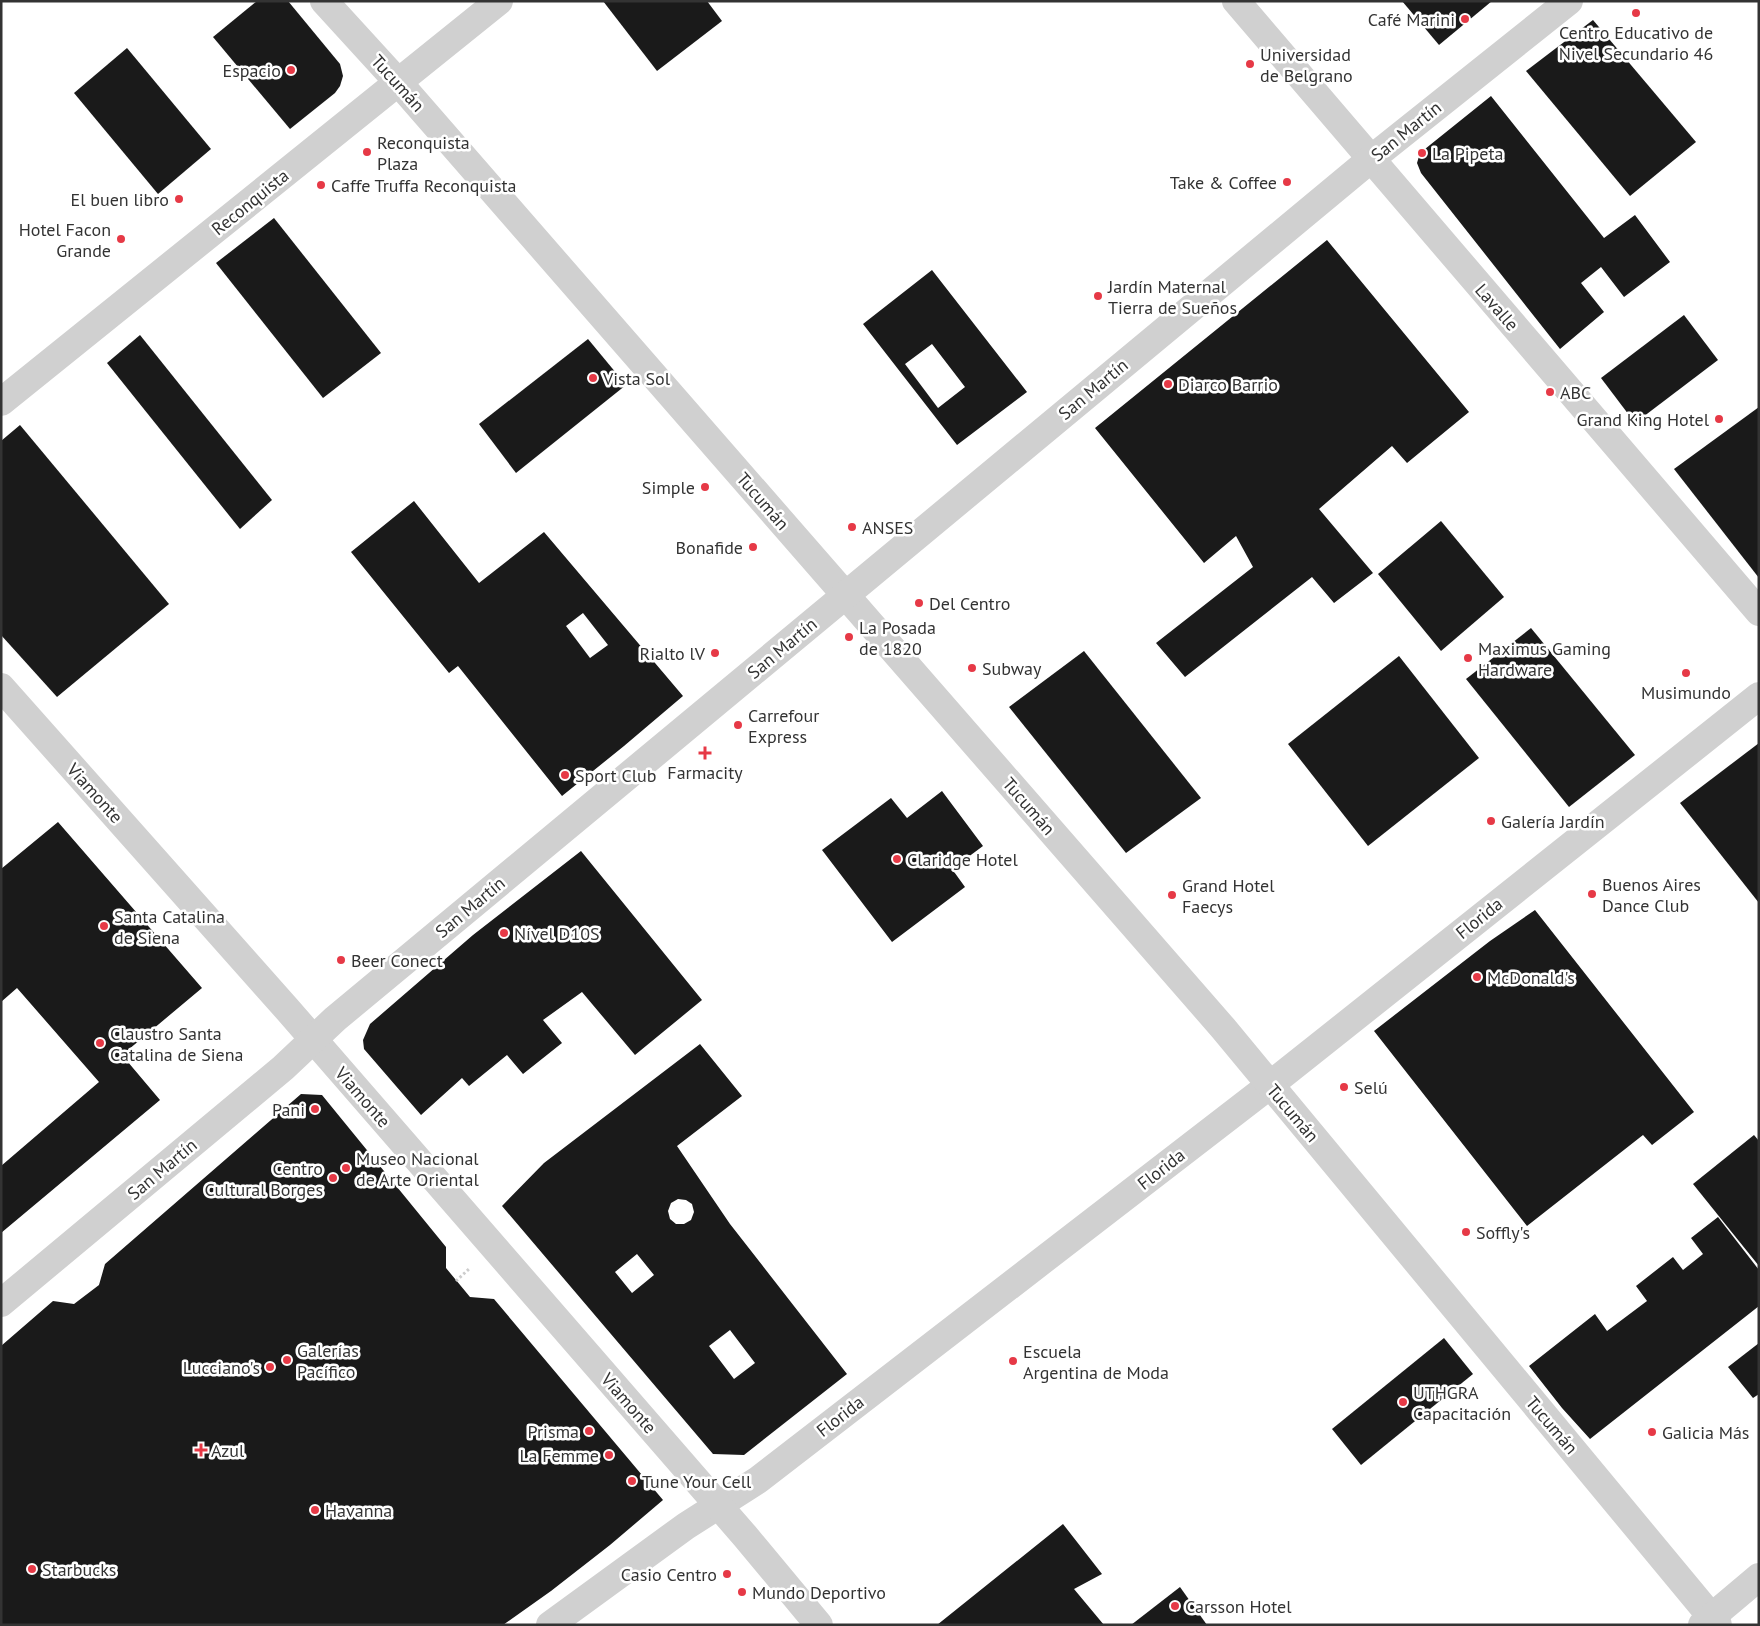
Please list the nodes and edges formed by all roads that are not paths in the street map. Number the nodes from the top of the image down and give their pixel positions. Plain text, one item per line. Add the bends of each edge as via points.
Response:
1 (324, 1) edge
2 (499, 1) edge
3 (1236, 1) edge
4 (1570, 1) edge
5 (398, 82) junction
6 (1371, 159) junction
7 (1, 402) edge
8 (845, 595) junction
9 (1759, 612) edge
10 (1, 687) edge
11 (1759, 696) edge
12 (313, 1039) junction
13 (1270, 1085) junction
14 (1, 1303) edge
15 (719, 1506) junction
16 (1759, 1578) edge
17 (1710, 1622) edge
18 (550, 1625) edge
19 (818, 1625) edge

1 - 5 street, Tucumán
2 - 5 street, Reconquista
3 - 6 street, Lavalle
4 - 6 street, San Martín
5 - 7 street, Reconquista
5 - 8 street, Tucumán
6 - 8 street, San Martín
6 - 9 street, Lavalle
8 - 12 street, San Martín
8 - 13 street, Tucumán
10 - 12 street, Viamonte
11 - 13 street, Florida
12 - 14 street, San Martín
12 - 15 street, Viamonte
13 - 15 street, Florida via 766,1474
13 - 17 street, Tucumán
15 - 18 street, Florida via 686,1526
15 - 19 street, Viamonte
16 - 17 street

